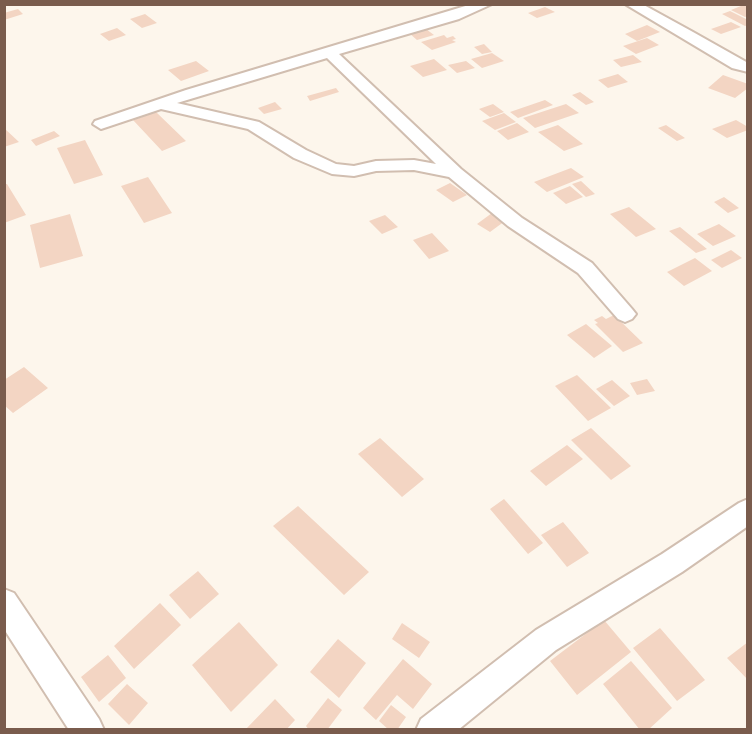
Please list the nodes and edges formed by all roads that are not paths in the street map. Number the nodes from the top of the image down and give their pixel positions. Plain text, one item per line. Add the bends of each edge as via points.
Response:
1 (486, 4) edge
2 (631, 4) edge
3 (329, 52) junction
4 (747, 68) edge
5 (161, 105) junction
6 (101, 124) dead end
7 (456, 173) junction
8 (625, 314) dead end
9 (747, 511) edge
10 (4, 603) edge
11 (88, 729) edge
12 (432, 729) edge

1 - 3 street
2 - 4 street
3 - 5 street
3 - 7 street
5 - 6 street
5 - 7 street via 253,125 332,169 354,171 414,165
7 - 8 street via 515,222 585,268
9 - 12 street via 672,563 546,640
10 - 11 street

